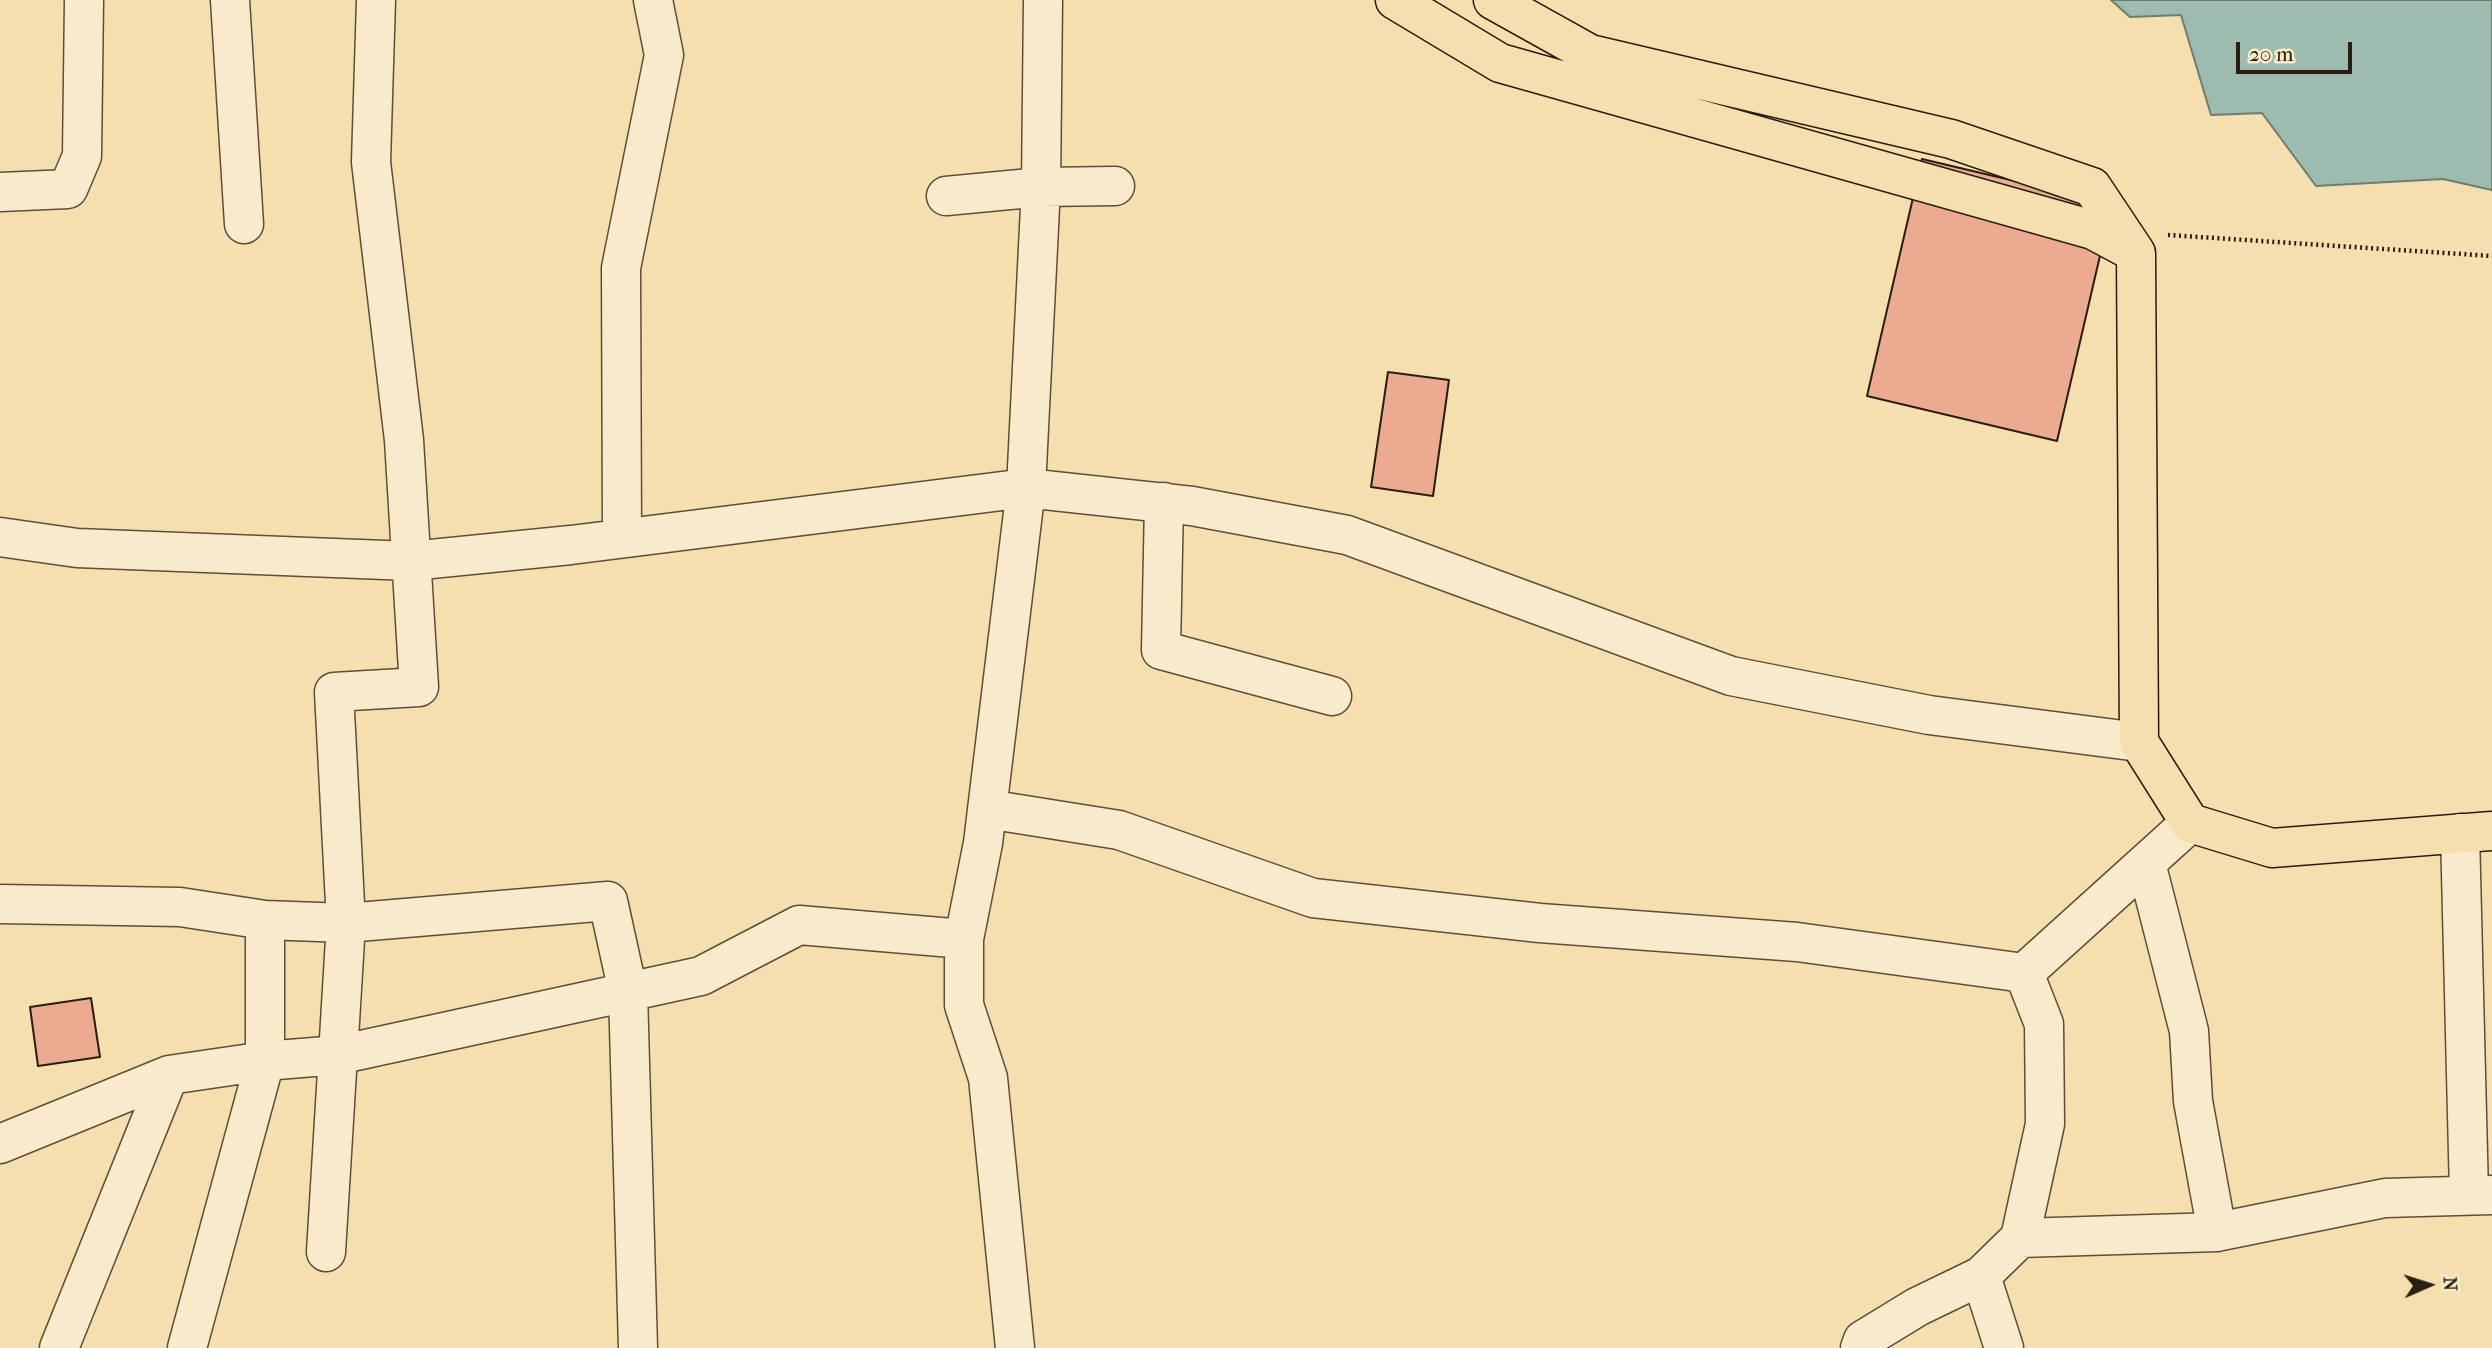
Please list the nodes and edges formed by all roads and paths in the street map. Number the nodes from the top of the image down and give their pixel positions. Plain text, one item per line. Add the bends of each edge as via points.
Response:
1 (84, 0) edge
2 (230, 0) edge
3 (376, 0) edge
4 (653, 0) edge
5 (1043, 0) edge
6 (1395, 0) edge
7 (1493, 0) edge
8 (1115, 186) dead end
9 (1041, 187) junction
10 (0, 192) edge
11 (946, 196) dead end
12 (2098, 217) junction
13 (244, 224) dead end
14 (2149, 244) junction
15 (2492, 256) edge
16 (1026, 488) junction
17 (1164, 502) junction
18 (0, 537) edge
19 (622, 537) junction
20 (411, 561) junction
21 (1332, 696) dead end
22 (2139, 742) junction
23 (987, 809) junction
24 (2190, 823) junction
25 (2476, 832) edge
26 (2146, 863) junction
27 (0, 904) edge
28 (265, 919) junction
29 (346, 923) junction
30 (964, 939) junction
31 (2024, 973) junction
32 (628, 992) junction
33 (338, 1055) junction
34 (265, 1061) junction
35 (169, 1075) junction
36 (0, 1144) edge
37 (2480, 1194) edge
38 (2217, 1232) junction
39 (2020, 1238) junction
40 (327, 1252) dead end
41 (1981, 1276) junction
42 (59, 1348) edge
43 (187, 1348) edge
44 (638, 1348) edge
45 (1015, 1348) edge
46 (1860, 1348) edge
47 (2004, 1348) edge

1 - 10 street via 82,156 73,178 68,189
2 - 13 street
3 - 20 street via 371,162 404,440
4 - 19 street via 664,55 621,268
5 - 9 street
6 - 12 main road via 1500,63
7 - 12 main road via 1590,54 1951,139 2092,187
8 - 9 street
9 - 11 street
9 - 16 street
12 - 14 main road
14 - 15 path
14 - 22 main road
16 - 17 street
16 - 19 street
16 - 23 street
17 - 21 street via 1161,650
17 - 22 street via 1347,535 1731,676 1929,715
18 - 20 street via 77,548
19 - 20 street
20 - 29 street via 419,687 334,692
22 - 24 main road
23 - 30 street
23 - 31 street via 1119,830 1313,898 1527,922 1797,942
24 - 25 main road via 2273,848
24 - 26 street
25 - 37 street
26 - 31 street
26 - 38 street via 2189,1031 2193,1101
27 - 28 street via 180,907
28 - 29 street
28 - 34 street
29 - 32 street via 608,901
29 - 33 street
30 - 32 street via 799,925 701,976
30 - 45 street via 964,1005 988,1078
31 - 39 street via 2044,1024 2045,1124
32 - 33 street
32 - 44 street
33 - 34 street
33 - 40 street
34 - 35 street
34 - 43 street
35 - 36 street
35 - 42 street
37 - 38 street via 2385,1198
38 - 39 street
39 - 41 street
41 - 46 street via 1917,1307 1863,1340
41 - 47 street

